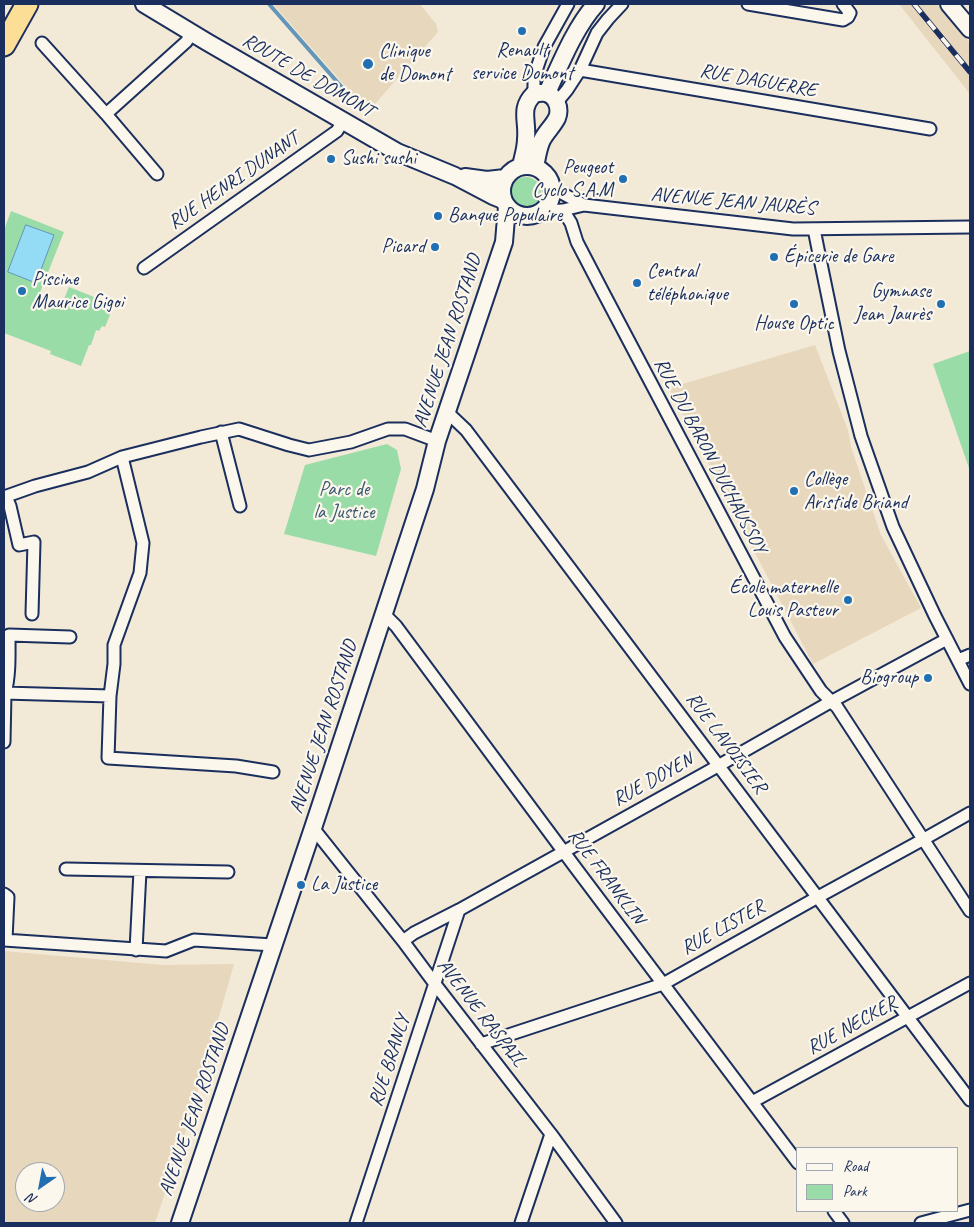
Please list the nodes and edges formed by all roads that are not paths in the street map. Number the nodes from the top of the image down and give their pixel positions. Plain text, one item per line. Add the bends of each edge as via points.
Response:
1 (27, 4) edge
2 (144, 4) edge
3 (568, 4) edge
4 (596, 4) edge
5 (622, 4) edge
6 (748, 4) edge
7 (843, 4) edge
8 (949, 4) edge
9 (778, 6) edge
10 (970, 29) edge
11 (192, 33) junction
12 (42, 43) dead end
13 (4, 45) edge
14 (580, 70) junction
15 (546, 97) junction
16 (106, 114) junction
17 (343, 121) junction
18 (930, 129) dead end
19 (528, 166) junction
20 (157, 174) dead end
21 (455, 176) junction
22 (505, 178) junction
23 (552, 188) junction
24 (505, 203) junction
25 (584, 205) junction
26 (563, 210) junction
27 (542, 211) junction
28 (524, 216) junction
29 (970, 227) edge
30 (814, 229) junction
31 (504, 242) junction
32 (144, 268) dead end
33 (447, 412) junction
34 (221, 432) junction
35 (437, 441) junction
36 (122, 457) junction
37 (5, 497) edge
38 (240, 506) dead end
39 (32, 614) dead end
40 (384, 614) junction
41 (6, 635) edge
42 (70, 637) dead end
43 (947, 639) junction
44 (970, 655) edge
45 (958, 660) junction
46 (970, 684) edge
47 (5, 693) edge
48 (110, 696) junction
49 (832, 701) junction
50 (4, 742) edge
51 (719, 765) junction
52 (272, 772) dead end
53 (970, 813) edge
54 (313, 828) junction
55 (924, 840) junction
56 (563, 851) junction
57 (66, 869) dead end
58 (140, 871) junction
59 (228, 872) dead end
60 (4, 894) edge
61 (818, 897) junction
62 (459, 910) junction
63 (970, 911) edge
64 (5, 940) edge
65 (403, 941) junction
66 (273, 945) junction
67 (136, 950) junction
68 (970, 983) edge
69 (435, 984) junction
70 (663, 984) junction
71 (908, 1017) junction
72 (481, 1044) junction
73 (970, 1100) edge
74 (752, 1102) junction
75 (551, 1134) junction
76 (796, 1160) edge
77 (970, 1210) edge
78 (835, 1212) edge
79 (180, 1223) edge
80 (356, 1223) edge
81 (521, 1223) edge
82 (616, 1223) edge
83 (843, 1223) edge
84 (921, 1223) edge

1 - 13 highway
2 - 11 street, ROUTE DE DOMONT
3 - 15 street via 544,47 534,77
4 - 15 street via 573,39
5 - 14 street via 597,33
6 - 9 street
7 - 9 street via 850,13 843,20
8 - 10 street
11 - 16 street
11 - 17 street, ROUTE DE DOMONT
12 - 16 street
14 - 15 street via 567,90
14 - 18 street, RUE DAGUERRE
15 - 19 street via 558,112 557,117
15 - 19 street via 525,105
16 - 20 street
17 - 21 street, ROUTE DE DOMONT via 397,152
17 - 32 street, RUE HENRI DUNANT via 337,131
19 - 22 street via 512,170
19 - 23 street via 542,170
21 - 22 street, ROUTE DE DOMONT via 487,180
21 - 24 street, ROUTE DE DOMONT
22 - 24 street via 502,188
23 - 25 street, AVENUE JEAN JAURÈS
23 - 27 street via 548,205
24 - 28 street via 512,211
24 - 31 street, AVENUE JEAN ROSTAND
25 - 26 street, AVENUE JEAN JAURÈS
25 - 30 street, AVENUE JEAN JAURÈS
26 - 27 street, AVENUE JEAN JAURÈS
26 - 49 street, RUE DU BARON DUCHAUSSOY via 784,637 820,691
27 - 28 street
28 - 31 street, AVENUE JEAN ROSTAND
29 - 30 street, AVENUE JEAN JAURÈS
30 - 43 street via 837,342 861,436 894,527
31 - 33 street, AVENUE JEAN ROSTAND
33 - 35 street, AVENUE JEAN ROSTAND
33 - 51 street, RUE LAVOISIER via 466,430
34 - 35 street via 238,429 309,450 351,442 388,429 405,430
34 - 36 street
34 - 38 street
35 - 40 street, AVENUE JEAN ROSTAND via 425,489
36 - 37 street via 88,472
36 - 48 street via 143,543 140,574 114,645
37 - 39 street via 18,545 34,542
40 - 54 street, AVENUE JEAN ROSTAND
40 - 56 street, RUE FRANKLIN
41 - 42 street
41 - 47 street via 8,677
43 - 45 street
43 - 49 street, RUE DOYEN
44 - 45 street
45 - 46 street
47 - 48 street
47 - 50 street
48 - 52 street via 108,758 236,766
49 - 51 street, RUE DOYEN
49 - 55 street, RUE DU BARON DUCHAUSSOY
51 - 56 street, RUE DOYEN
51 - 61 street, RUE LAVOISIER
53 - 55 street, RUE LISTER
54 - 65 street, AVENUE RASPAIL
54 - 66 street, AVENUE JEAN ROSTAND
55 - 61 street, RUE LISTER
55 - 63 street, RUE DU BARON DUCHAUSSOY
56 - 62 street, RUE DOYEN
56 - 70 street, RUE FRANKLIN
57 - 58 street
58 - 59 street
58 - 67 street
60 - 64 street via 8,897
61 - 70 street, RUE LISTER
61 - 71 street, RUE LAVOISIER
62 - 65 street, RUE DOYEN
62 - 69 street, RUE BRANLY
64 - 67 street
65 - 69 street, AVENUE RASPAIL
66 - 67 street via 194,940 166,951
66 - 79 street, AVENUE JEAN ROSTAND
68 - 71 street, RUE NECKER
69 - 72 street, AVENUE RASPAIL
69 - 80 street, RUE BRANLY
70 - 72 street, RUE LISTER
70 - 74 street, RUE FRANKLIN
71 - 73 street, RUE LAVOISIER
71 - 74 street, RUE NECKER
72 - 75 street, AVENUE RASPAIL
74 - 76 street, RUE FRANKLIN
75 - 81 street
75 - 82 street, AVENUE RASPAIL
77 - 84 street
78 - 83 street

